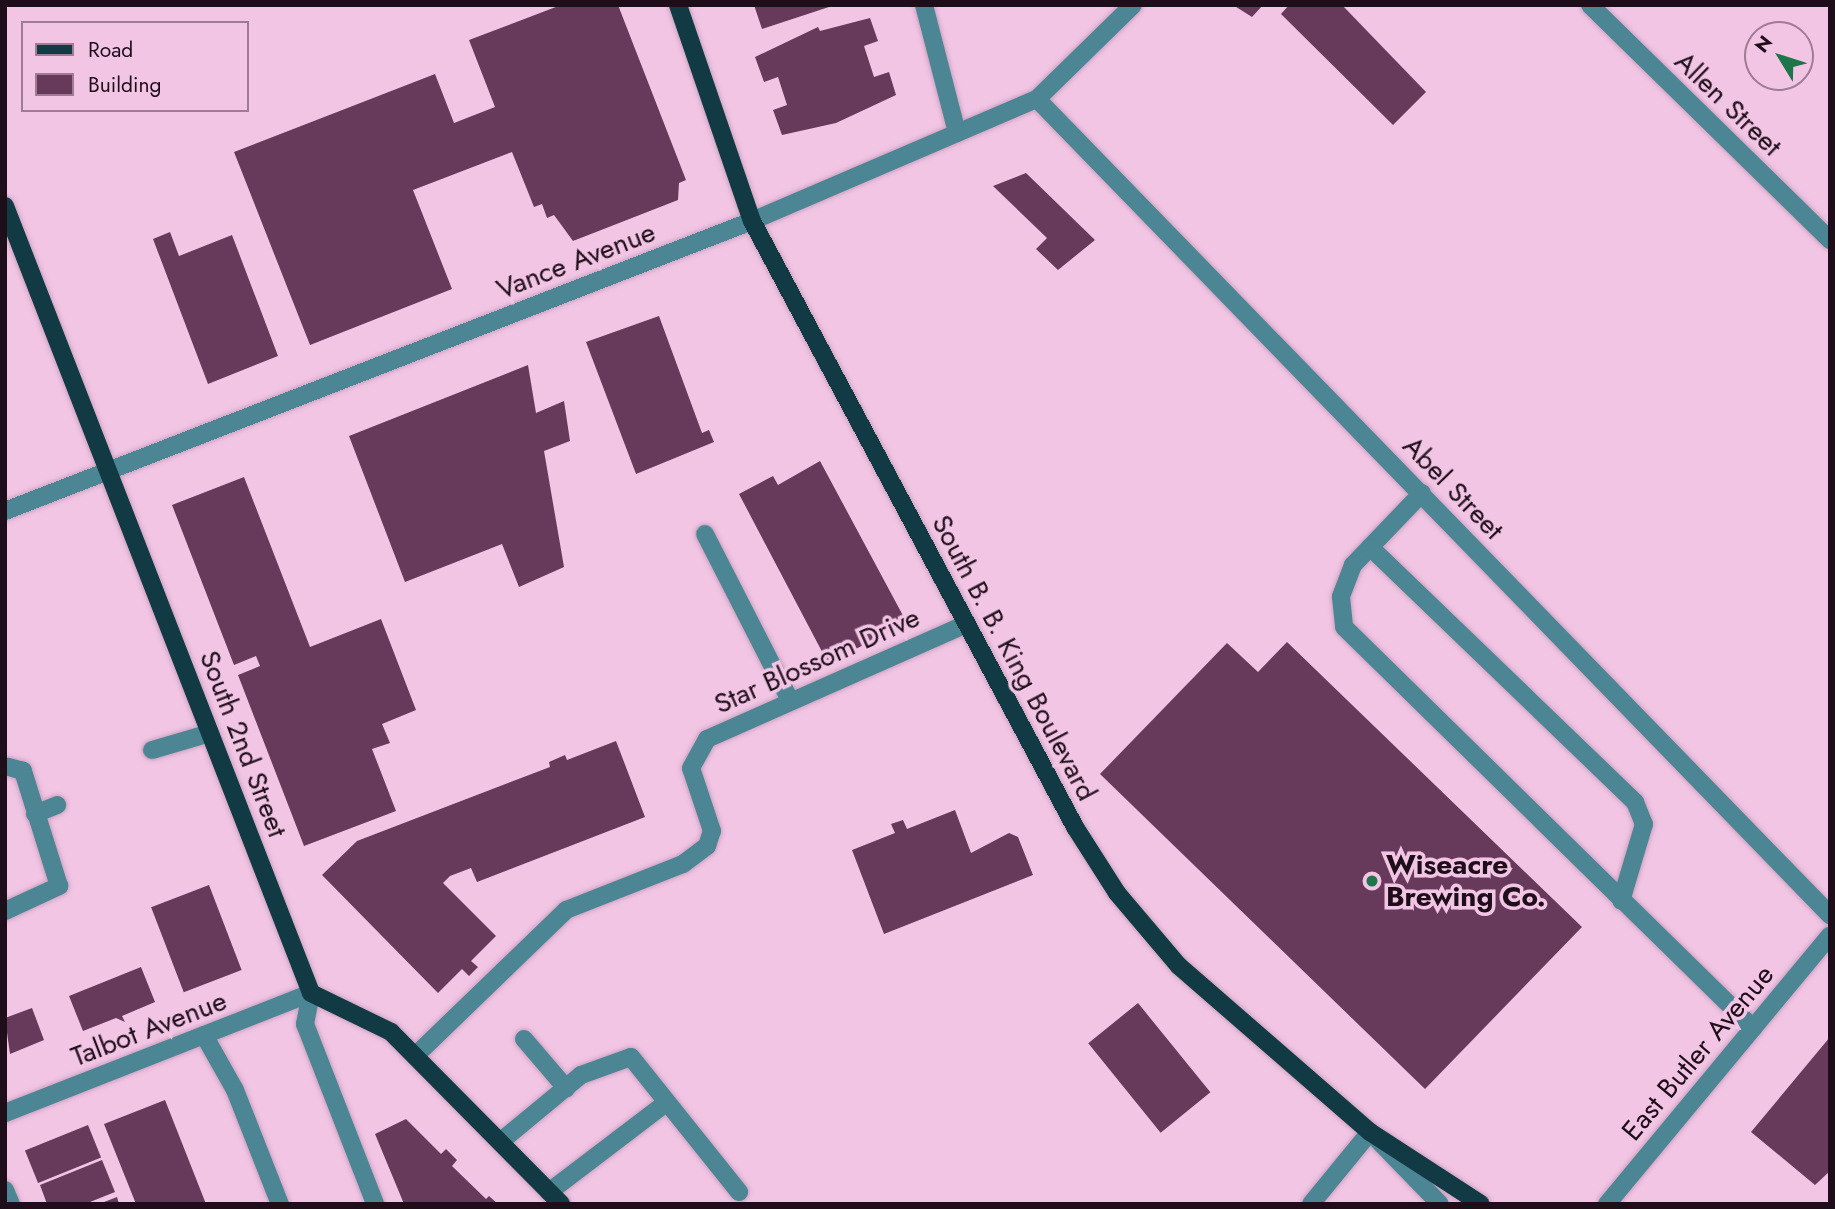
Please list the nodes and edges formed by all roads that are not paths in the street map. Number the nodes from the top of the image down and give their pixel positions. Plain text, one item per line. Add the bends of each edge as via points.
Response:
1 (678, 5) edge
2 (924, 5) edge
3 (1133, 5) edge
4 (1590, 5) edge
5 (1037, 99) junction
6 (957, 133) junction
7 (5, 206) edge
8 (752, 221) junction
9 (1830, 240) edge
10 (108, 471) junction
11 (1422, 493) junction
12 (5, 512) edge
13 (705, 534) dead end
14 (1370, 547) junction
15 (967, 624) junction
16 (790, 700) junction
17 (210, 733) junction
18 (152, 750) dead end
19 (9, 767) dead end
20 (57, 805) dead end
21 (35, 814) junction
22 (1621, 901) junction
23 (5, 911) edge
24 (1830, 915) edge
25 (1830, 935) edge
26 (311, 993) junction
27 (1753, 1028) junction
28 (204, 1035) junction
29 (524, 1039) dead end
30 (415, 1056) junction
31 (566, 1088) junction
32 (667, 1102) junction
33 (5, 1113) edge
34 (1370, 1132) junction
35 (500, 1142) junction
36 (5, 1190) edge
37 (739, 1192) dead end
38 (555, 1198) edge
39 (11, 1204) edge
40 (280, 1204) edge
41 (375, 1204) edge
42 (1311, 1204) edge
43 (1440, 1204) edge
44 (1481, 1204) edge
45 (1607, 1204) edge

1 - 8 main road, South B. B. King Boulevard
2 - 6 street
3 - 5 street, Vance Avenue
4 - 9 street, Allen Street
5 - 6 street, Vance Avenue
5 - 11 street, Abel Street
6 - 8 street, Vance Avenue
7 - 10 main road, South 2nd Street
8 - 10 street, Vance Avenue
8 - 15 main road, South B. B. King Boulevard
10 - 12 street, Vance Avenue
10 - 17 main road, South 2nd Street
11 - 14 street
11 - 24 street, Abel Street
13 - 16 street
14 - 22 street via 1636,802 1644,824
14 - 22 street via 1353,565 1341,597 1344,627
15 - 16 street, Star Blossom Drive
15 - 34 main road, South B. B. King Boulevard via 1074,827 1142,927
16 - 30 street, Star Blossom Drive via 726,728 696,750 691,768 712,831 697,856 566,911
17 - 18 street
17 - 26 main road, South 2nd Street
19 - 21 street via 23,771
20 - 21 street
21 - 23 street via 59,886
22 - 27 street
25 - 27 street, East Butler Avenue
26 - 28 street, Talbot Avenue
26 - 30 main road via 391,1032
26 - 41 street via 305,1024
27 - 45 street, East Butler Avenue
28 - 33 street, Talbot Avenue
28 - 40 street via 235,1090
29 - 31 street
30 - 35 main road
31 - 32 street via 603,1065 631,1057
31 - 35 street
32 - 37 street
32 - 38 street
34 - 42 street
34 - 43 street
34 - 44 main road, South B. B. King Boulevard
35 - 38 main road
36 - 39 street

